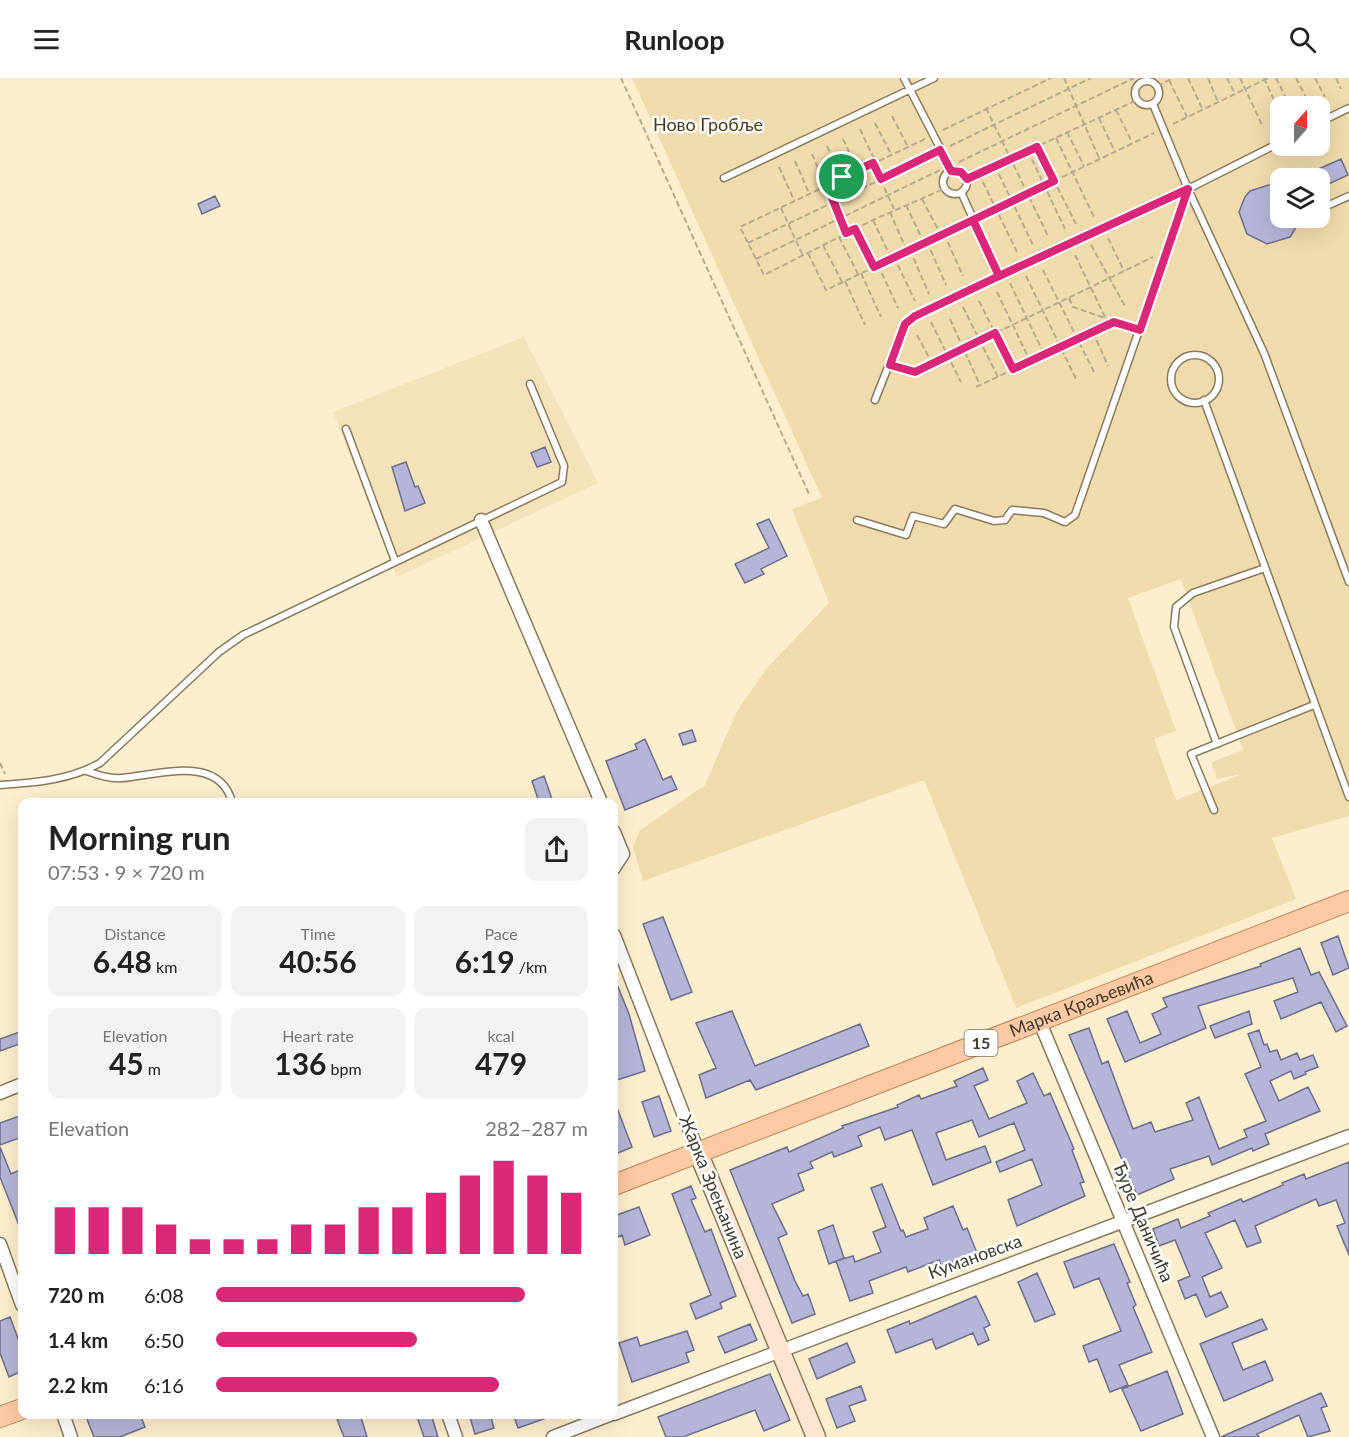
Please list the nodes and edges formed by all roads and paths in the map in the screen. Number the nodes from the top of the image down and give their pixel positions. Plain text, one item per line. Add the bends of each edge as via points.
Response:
1 (621, 78) edge
2 (903, 78) edge
3 (934, 78) edge
4 (1051, 78) edge
5 (1064, 78) edge
6 (1091, 78) edge
7 (1173, 78) edge
8 (1188, 78) edge
9 (1208, 78) edge
10 (1227, 78) edge
11 (1240, 78) edge
12 (1276, 78) edge
13 (1296, 78) edge
14 (1315, 78) edge
15 (1336, 78) edge
16 (1265, 79) edge
17 (1142, 80) edge
18 (1169, 80) junction
19 (1157, 86) junction
20 (1069, 89) junction
21 (1245, 89) junction
22 (1341, 89) dead end
23 (909, 90) junction
24 (1235, 94) junction
25 (1272, 96) edge
26 (1285, 96) edge
27 (1305, 96) edge
28 (1324, 96) edge
29 (1137, 100) junction
30 (1218, 102) junction
31 (1153, 104) junction
32 (986, 108) junction
33 (1349, 108) edge
34 (1203, 109) junction
35 (1116, 110) junction
36 (892, 116) dead end
37 (1187, 117) junction
38 (1330, 117) edge
39 (1099, 118) junction
40 (875, 123) dead end
41 (994, 125) junction
42 (1084, 125) junction
43 (1263, 127) dead end
44 (1163, 128) junction
45 (860, 129) dead end
46 (1067, 132) junction
47 (933, 136) junction
48 (1056, 138) junction
49 (843, 139) dead end
50 (1132, 143) junction
51 (827, 146) dead end
52 (908, 147) junction
53 (1037, 147) junction
54 (1270, 148) edge
55 (940, 150) junction
56 (1028, 151) junction
57 (1115, 152) junction
58 (812, 154) dead end
59 (891, 154) junction
60 (1011, 159) junction
61 (1100, 159) junction
62 (795, 161) dead end
63 (874, 162) junction
64 (995, 166) junction
65 (1084, 166) junction
66 (779, 167) dead end
67 (858, 170) junction
68 (951, 171) junction
69 (1073, 172) junction
70 (979, 174) junction
71 (842, 177) junction
72 (724, 178) dead end
73 (881, 179) junction
74 (967, 179) junction
75 (1054, 181) junction
76 (827, 185) junction
77 (1044, 186) junction
78 (946, 188) junction
79 (1188, 189) junction
80 (961, 192) junction
81 (809, 193) junction
82 (1027, 194) junction
83 (1349, 196) edge
84 (921, 199) junction
85 (795, 201) junction
86 (1012, 201) junction
87 (834, 202) junction
88 (906, 205) junction
89 (1330, 205) edge
90 (781, 207) junction
91 (996, 209) junction
92 (895, 210) junction
93 (890, 212) junction
94 (1094, 217) dead end
95 (873, 220) junction
96 (973, 220) junction
97 (788, 224) junction
98 (1076, 224) dead end
99 (855, 229) junction
100 (1065, 229) dead end
101 (846, 233) junction
102 (942, 234) junction
103 (1048, 236) dead end
104 (839, 237) junction
105 (1108, 238) dead end
106 (748, 243) junction
107 (925, 243) junction
108 (1033, 244) dead end
109 (823, 245) junction
110 (1091, 245) dead end
111 (1168, 248) junction
112 (909, 250) junction
113 (1017, 252) dead end
114 (808, 253) junction
115 (1075, 255) dead end
116 (802, 256) junction
117 (893, 258) junction
118 (878, 265) junction
119 (874, 267) junction
120 (1043, 270) dead end
121 (1124, 272) junction
122 (860, 274) junction
123 (963, 276) dead end
124 (999, 276) junction
125 (1026, 276) dead end
126 (1110, 279) junction
127 (843, 281) junction
128 (1010, 283) dead end
129 (946, 285) dead end
130 (1091, 288) junction
131 (997, 292) dead end
132 (929, 294) dead end
133 (1069, 298) junction
134 (915, 301) dead end
135 (978, 301) dead end
136 (1060, 303) junction
137 (963, 307) dead end
138 (898, 308) dead end
139 (1126, 308) dead end
140 (1044, 310) junction
141 (881, 316) dead end
142 (1027, 318) junction
143 (950, 319) dead end
144 (1106, 319) junction
145 (930, 322) dead end
146 (1114, 322) junction
147 (865, 324) dead end
148 (1013, 325) junction
149 (1140, 330) junction
150 (1093, 332) junction
151 (995, 333) junction
152 (917, 335) dead end
153 (1078, 339) junction
154 (980, 341) junction
155 (1062, 346) junction
156 (963, 348) junction
157 (1044, 355) junction
158 (947, 356) junction
159 (1030, 361) junction
160 (932, 363) junction
161 (890, 365) junction
162 (1108, 366) dead end
163 (1013, 369) junction
164 (1094, 372) dead end
165 (998, 377) junction
166 (1077, 381) dead end
167 (960, 382) dead end
168 (530, 384) dead end
169 (875, 400) dead end
170 (1204, 400) junction
171 (346, 429) dead end
172 (810, 494) dead end
173 (481, 520) junction
174 (856, 520) dead end
175 (396, 561) junction
176 (1265, 568) junction
177 (1349, 582) edge
178 (1314, 705) junction
179 (1217, 744) junction
180 (86, 771) junction
181 (0, 785) edge
182 (1349, 797) edge
183 (230, 798) edge
184 (599, 798) edge
185 (1214, 810) dead end
186 (618, 842) edge
187 (618, 862) edge
188 (1349, 901) edge
189 (618, 945) edge
190 (1039, 1020) junction
191 (18, 1086) edge
192 (0, 1093) edge
193 (1349, 1136) edge
194 (698, 1152) junction
195 (618, 1183) edge
196 (1123, 1221) junction
197 (0, 1244) edge
198 (18, 1294) edge
199 (779, 1350) junction
200 (18, 1410) edge
201 (618, 1412) edge
202 (0, 1417) edge
203 (65, 1419) edge
204 (450, 1419) edge
205 (600, 1419) edge
206 (70, 1437) edge
207 (456, 1437) edge
208 (553, 1437) edge
209 (816, 1437) edge
210 (1213, 1437) edge

1 - 172 path
2 - 23 lane
3 - 23 lane
4 - 32 path
5 - 20 path
6 - 20 path
7 - 18 path
8 - 34 path
9 - 30 path
10 - 24 path
11 - 21 path
12 - 26 path
13 - 27 path
14 - 28 path
15 - 22 path
16 - 21 path
16 - 25 path
17 - 19 lane
17 - 29 lane
18 - 19 path
18 - 37 path
19 - 31 lane via 1159,96
20 - 41 path
20 - 42 path
21 - 24 path
21 - 43 path
23 - 47 lane
23 - 72 lane
24 - 30 path
29 - 31 lane via 1144,105
29 - 35 path
30 - 34 path
31 - 44 lane
32 - 41 path
32 - 47 path
33 - 38 lane
34 - 37 path
35 - 39 path
35 - 50 path
36 - 52 path
37 - 44 path
39 - 42 path
39 - 57 path
40 - 59 path
41 - 55 path
41 - 60 path
42 - 46 path
42 - 61 path
44 - 50 path
44 - 79 lane
45 - 63 path
46 - 48 path
46 - 65 path
47 - 52 path
47 - 55 lane
48 - 53 path
48 - 69 path
49 - 67 path
50 - 57 path
51 - 71 path
52 - 59 path
53 - 56 path
53 - 75 path
54 - 79 lane
55 - 68 lane
55 - 73 path
56 - 60 path
56 - 77 path
57 - 61 path
58 - 76 path
59 - 63 path
60 - 64 path
60 - 82 path
61 - 65 path
62 - 81 path
63 - 67 path
63 - 73 path
64 - 70 path
64 - 86 path
65 - 69 path
66 - 85 path
67 - 71 path
68 - 74 lane via 961,172
68 - 78 lane via 945,176
69 - 75 path
69 - 94 path
70 - 74 path
70 - 91 path
71 - 76 path
73 - 87 path
73 - 92 path
74 - 80 lane
75 - 77 path
75 - 98 path
76 - 81 path
76 - 87 path
77 - 82 path
77 - 100 path
78 - 80 lane via 952,193
78 - 84 path
79 - 111 lane
79 - 124 lane
79 - 177 lane via 1264,353
80 - 96 lane
81 - 85 path
82 - 86 path
82 - 103 path
83 - 89 lane
84 - 88 path
84 - 102 path
85 - 90 path
86 - 91 path
86 - 108 path
87 - 97 path
87 - 101 path
88 - 92 path
88 - 107 path
90 - 97 path
90 - 106 path via 740,227
91 - 96 path
91 - 113 path
92 - 93 path
93 - 95 path
93 - 112 path
95 - 99 path
95 - 117 path
96 - 102 path
96 - 124 lane
97 - 106 path
97 - 116 path
99 - 101 path
99 - 119 path
101 - 104 path
102 - 107 path
102 - 123 path
104 - 109 path
104 - 122 path
105 - 121 path
106 - 116 path via 764,274
107 - 112 path
107 - 129 path
109 - 114 path
109 - 127 path
110 - 126 path
111 - 121 path
111 - 149 lane
112 - 117 path
112 - 132 path
114 - 116 path
114 - 127 path via 826,290
115 - 130 path
117 - 118 path
117 - 134 path
118 - 119 path
118 - 138 path
119 - 122 path
120 - 136 path
121 - 126 path
122 - 127 path
122 - 141 path
124 - 161 lane via 905,324
125 - 140 path
126 - 130 path
126 - 139 path
127 - 147 path
128 - 142 path
130 - 133 path
130 - 144 path
131 - 148 path
133 - 136 path
133 - 144 path via 1073,307
135 - 151 path
136 - 140 path
136 - 153 path
137 - 154 path
140 - 142 path
140 - 155 path
142 - 148 path
142 - 157 path
143 - 156 path
144 - 146 path
145 - 158 path
146 - 149 path
146 - 150 path
148 - 151 path
148 - 159 path
149 - 174 lane via 1075,515 1065,522 1044,513 1012,510 1005,520 994,521 955,509 944,524 913,516 906,535
150 - 153 path
150 - 162 path
151 - 154 path
151 - 163 path
152 - 160 path
153 - 155 path
153 - 164 path
154 - 156 path
154 - 165 path
155 - 157 path
155 - 166 path
156 - 158 path
156 - 165 path via 978,386
157 - 159 path
158 - 160 path
158 - 167 path
159 - 163 path
160 - 161 path via 915,372
161 - 169 lane
163 - 165 path
168 - 173 lane via 564,466 564,478
170 - 170 lane via 1217,387 1216,368 1201,356 1183,358 1173,370 1174,389 1185,400
170 - 176 lane
171 - 175 lane
173 - 175 lane
173 - 184 street
175 - 180 lane via 243,635 219,652 100,763
176 - 178 lane
176 - 179 lane via 1193,593 1176,607 1174,627
178 - 179 lane
178 - 182 lane
179 - 185 lane via 1191,754
180 - 181 lane
180 - 183 lane via 113,778 169,771 207,773 224,784
186 - 187 street via 623,854
188 - 190 main road, Марка Краљевића / 15
189 - 194 street, Жарка Зрењанина
190 - 194 main road, Марка Краљевића / 15
190 - 196 street, Ђуре Даничића
191 - 192 street
193 - 196 street, Кумановска
194 - 195 main road, Марка Краљевића / 15
194 - 199 street, Жарка Зрењанина
196 - 199 street, Кумановска
196 - 210 street, Ђуре Даничића
197 - 198 street
199 - 201 street, Кумановска
199 - 209 street, Жарка Зрењанина
200 - 202 main road
203 - 206 street
204 - 207 street
205 - 208 street, Кумановска

